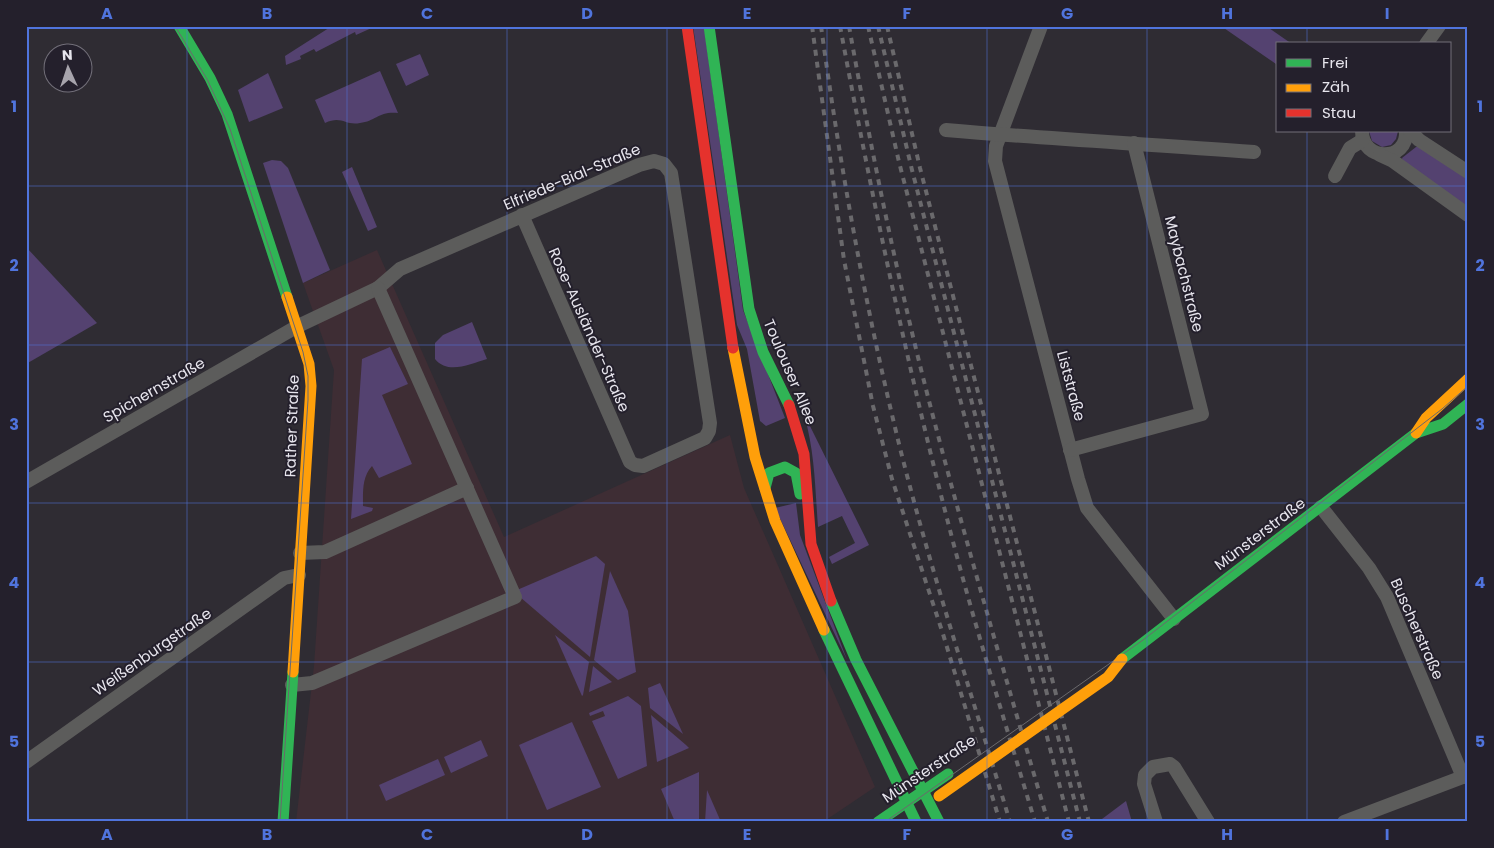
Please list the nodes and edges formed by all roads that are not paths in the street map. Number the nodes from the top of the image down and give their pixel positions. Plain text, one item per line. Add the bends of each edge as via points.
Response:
1 (179, 26) edge
2 (687, 26) edge
3 (709, 26) edge
4 (1041, 26) edge
5 (1439, 26) edge
6 (1427, 42) edge
7 (946, 130) dead end
8 (1408, 132) edge
9 (1409, 132) edge
10 (1000, 136) junction
11 (1363, 136) edge
12 (1134, 142) junction
13 (1254, 152) dead end
14 (1380, 155) junction
15 (1468, 172) edge
16 (1335, 176) dead end
17 (522, 215) junction
18 (1468, 215) edge
19 (378, 288) junction
20 (298, 326) junction
21 (1468, 379) edge
22 (1468, 404) edge
23 (1416, 433) junction
24 (1070, 450) junction
25 (627, 458) joint
26 (26, 482) edge
27 (467, 488) junction
28 (765, 488) junction
29 (1321, 507) junction
30 (805, 513) junction
31 (300, 553) junction
32 (299, 575) junction
33 (1174, 619) junction
34 (1122, 659) junction
35 (1098, 667) dead end
36 (292, 685) junction
37 (26, 762) edge
38 (955, 769) dead end
39 (1465, 776) edge
40 (929, 788) junction
41 (934, 799) junction
42 (907, 802) junction
43 (914, 818) edge
44 (283, 822) edge
45 (878, 822) edge
46 (901, 822) edge
47 (939, 822) edge
48 (1156, 822) edge
49 (1208, 822) edge
50 (1344, 822) edge

1 - 20 main road, Rather Straße via 227,114
2 - 28 main road via 728,322 750,438
3 - 30 main road, Toulouser Allee via 749,306 760,344 801,436 808,495
4 - 10 street, Liststraße
5 - 6 street
7 - 10 street
8 - 14 street via 1398,151
9 - 15 street
10 - 12 street
10 - 24 street, Liststraße via 995,160
11 - 14 street via 1370,150
11 - 16 street via 1350,148
12 - 13 street
12 - 24 street, Maybachstraße via 1202,414
14 - 18 street
17 - 19 street, Elfriede-Bial-Straße via 400,270
17 - 25 street, Rose-Ausländer-Straße
17 - 25 street, Elfriede-Bial-Straße via 639,165 659,162 671,173 709,432 705,438 644,466 635,466
19 - 20 street, Elfriede-Bial-Straße
19 - 27 street
20 - 26 street, Spichernstraße
20 - 31 main road, Rather Straße via 309,364 311,386
21 - 23 main road, Münsterstraße via 1426,418
22 - 23 main road, Münsterstraße via 1443,424
23 - 29 main road, Münsterstraße
24 - 33 street, Liststraße via 1087,508
27 - 31 street via 324,552
27 - 36 street via 515,597 312,683
28 - 30 main road via 772,470 780,467 791,469 799,478
28 - 42 main road via 797,574
29 - 33 main road, Münsterstraße
29 - 39 street, Buscherstraße via 1369,568 1387,597
30 - 40 main road, Toulouser Allee via 814,559 834,609
31 - 32 main road, Rather Straße
32 - 36 main road, Rather Straße
32 - 37 street, Weißenburgstraße via 284,578
33 - 34 main road, Münsterstraße
34 - 35 main road, Münsterstraße
34 - 41 main road, Münsterstraße, bridge via 1108,677 1082,697
36 - 44 main road, Rather Straße
38 - 40 main road, Münsterstraße
39 - 50 street
40 - 41 main road, Toulouser Allee
40 - 42 main road, Münsterstraße
41 - 43 main road, Münsterstraße
41 - 47 main road, Toulouser Allee
42 - 43 main road
42 - 45 main road, Münsterstraße
43 - 46 main road, Münsterstraße
48 - 49 street via 1144,784 1145,774 1153,767 1170,764

